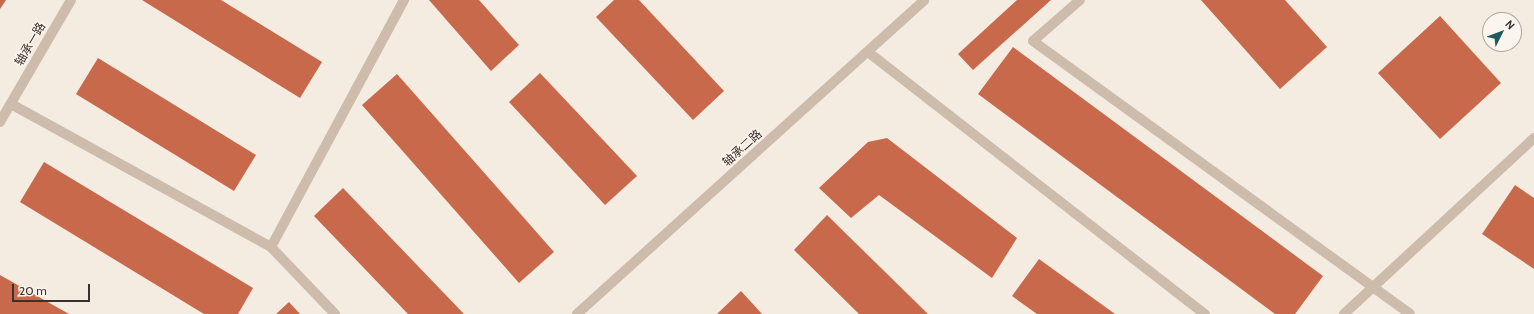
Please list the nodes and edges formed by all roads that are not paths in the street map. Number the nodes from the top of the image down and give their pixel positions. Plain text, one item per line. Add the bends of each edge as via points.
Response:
1 (71, 0) edge
2 (404, 0) edge
3 (924, 0) edge
4 (1080, 0) edge
5 (868, 52) junction
6 (10, 104) junction
7 (0, 122) edge
8 (1534, 138) edge
9 (271, 247) junction
10 (1372, 288) junction
11 (335, 314) edge
12 (577, 314) edge
13 (1206, 314) edge
14 (1344, 314) edge
15 (1410, 314) edge

1 - 6 street, 轴承一路
2 - 9 street
3 - 5 street, 轴承二路
4 - 10 street via 1033,41
5 - 12 street, 轴承二路
5 - 13 street
6 - 7 street, 轴承一路
6 - 9 street
8 - 10 street
9 - 11 street
10 - 14 street
10 - 15 street

